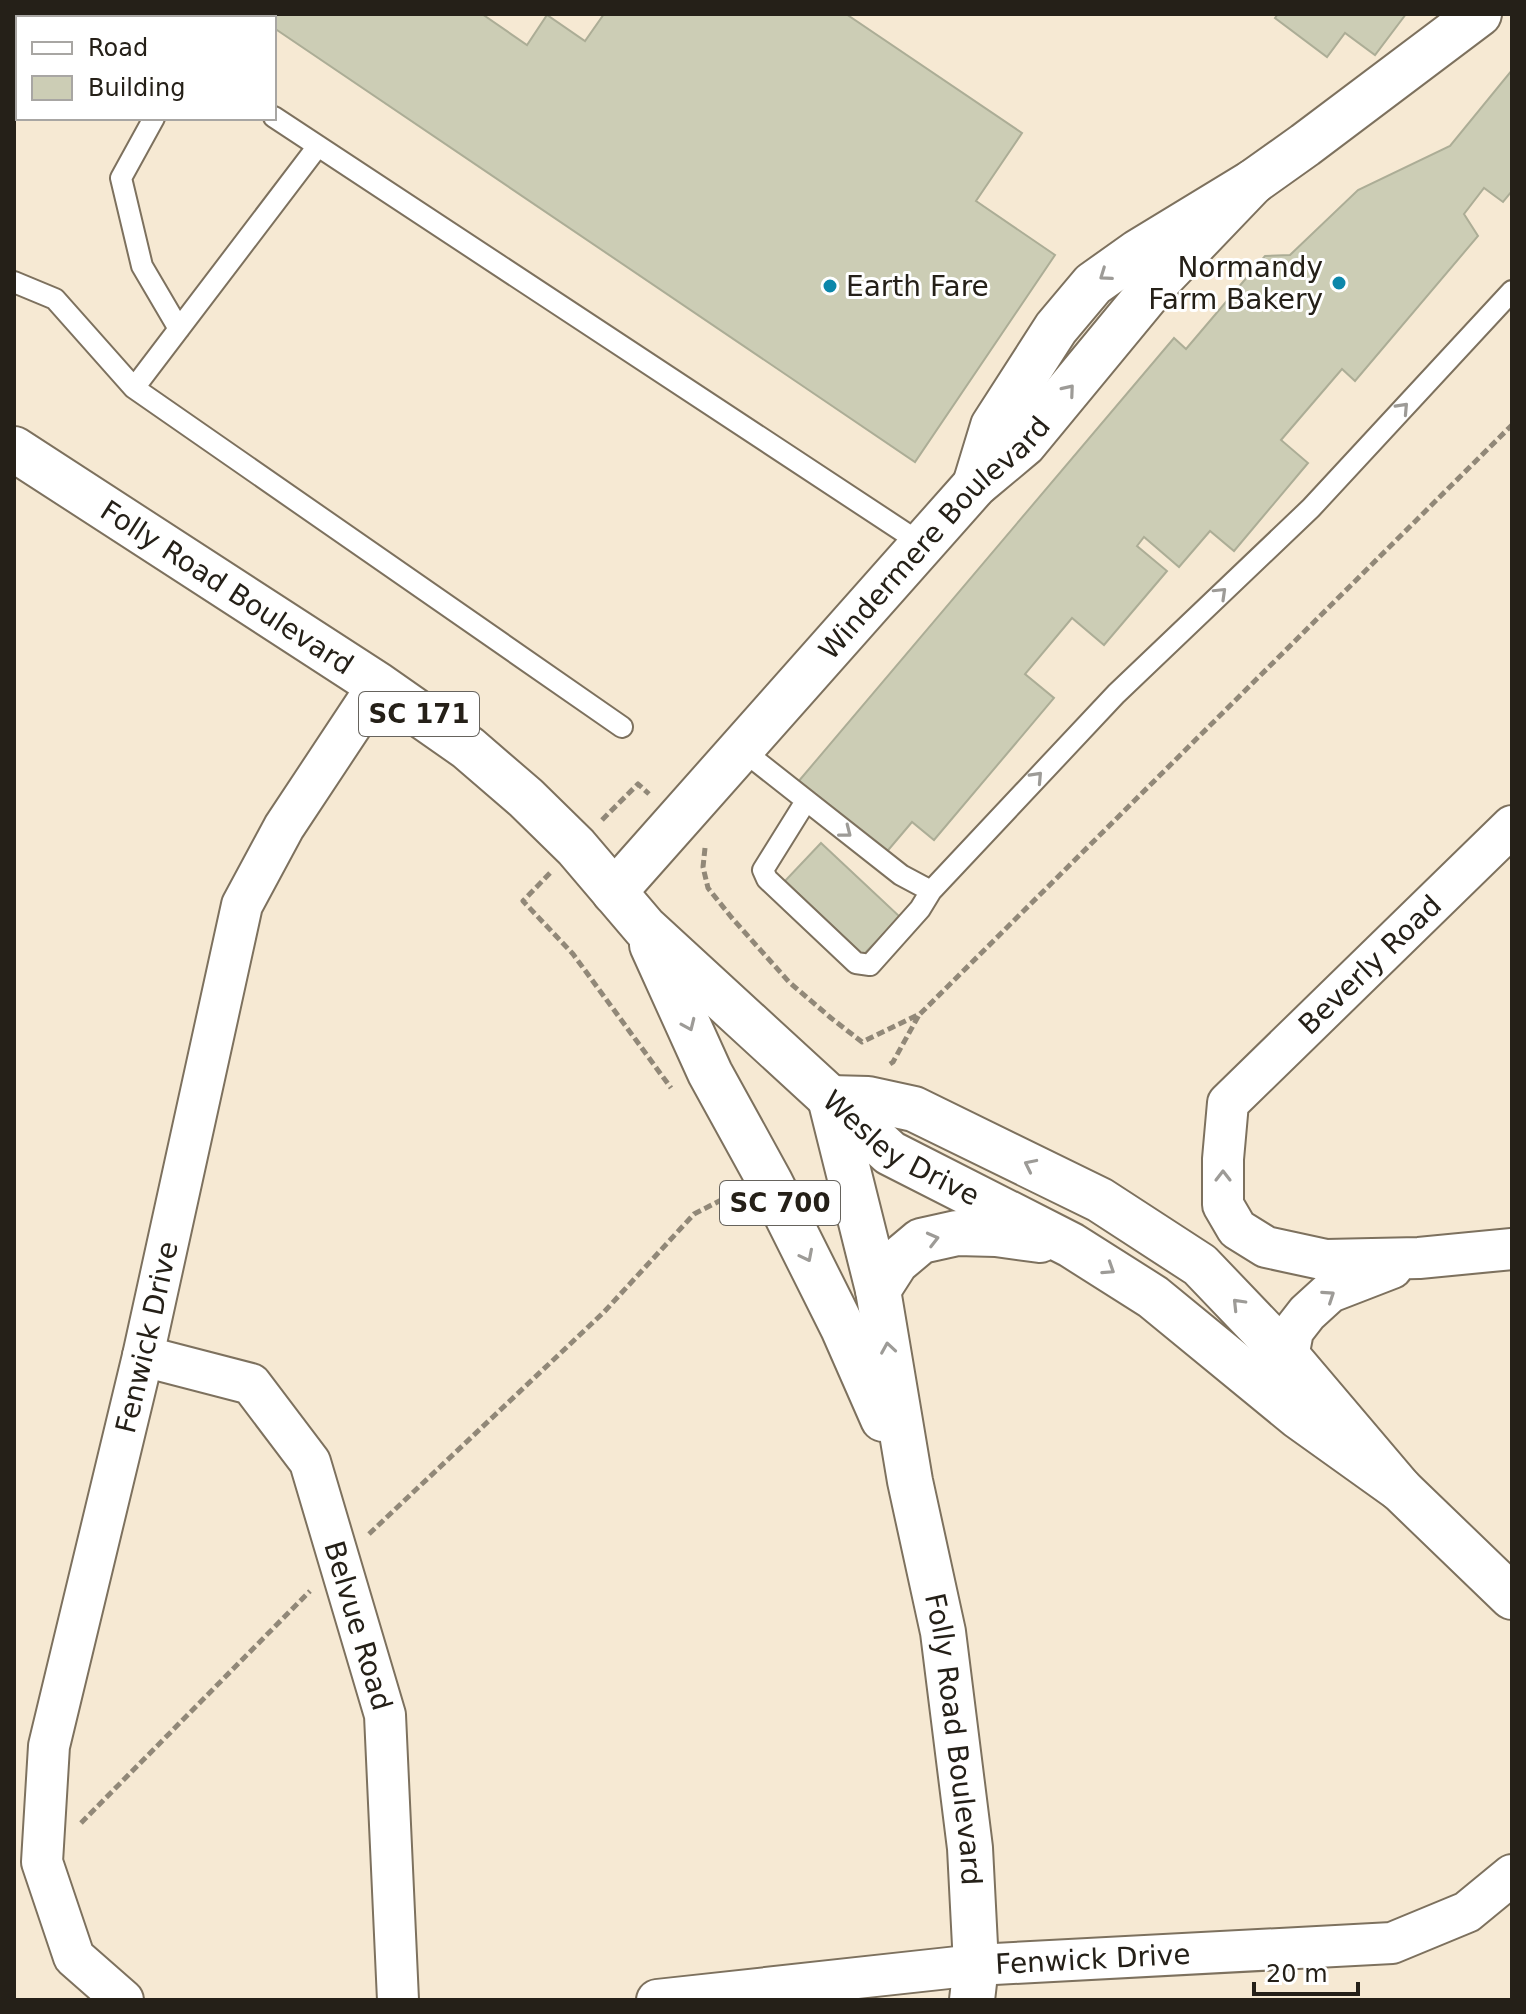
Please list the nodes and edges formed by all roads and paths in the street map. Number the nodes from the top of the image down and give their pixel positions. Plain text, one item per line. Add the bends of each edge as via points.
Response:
1 (1479, 14) edge
2 (276, 118) edge
3 (153, 120) edge
4 (318, 146) junction
5 (1253, 182) junction
6 (14, 282) edge
7 (1512, 291) edge
8 (179, 329) junction
9 (134, 388) junction
10 (1512, 425) edge
11 (14, 449) edge
12 (975, 485) junction
13 (922, 544) junction
14 (378, 685) junction
15 (622, 727) dead end
16 (741, 749) junction
17 (806, 801) junction
18 (1512, 826) edge
19 (931, 891) junction
20 (614, 892) junction
21 (645, 928) junction
22 (862, 1042) dead end
23 (830, 1098) junction
24 (1071, 1245) junction
25 (1512, 1249) edge
26 (1419, 1258) junction
27 (878, 1290) junction
28 (143, 1356) junction
29 (1288, 1357) junction
30 (910, 1481) junction
31 (1400, 1489) junction
32 (1512, 1597) edge
33 (1512, 1875) edge
34 (974, 1982) edge
35 (123, 2000) edge
36 (398, 2000) edge
37 (657, 2000) edge

1 - 5 main road, Windermere Boulevard
2 - 4 lane
3 - 8 lane via 121,178 142,266
4 - 8 lane
4 - 13 lane
12 -> 5 main road, Windermere Boulevard via 1024,444 1161,278
5 -> 12 main road, Windermere Boulevard via 1093,284 1056,328 993,426
6 - 9 lane via 55,299
19 -> 7 lane via 1116,694 1311,508
8 - 9 lane
9 - 15 lane
10 - 22 path via 920,1014
11 - 14 main road, Folly Road Boulevard / SC 171
12 - 13 main road, Windermere Boulevard
13 - 16 main road, Windermere Boulevard
14 - 20 main road, Folly Road Boulevard / SC 171 via 468,748 526,798
14 - 28 street, Fenwick Drive via 284,827 242,905
16 - 17 lane
16 - 20 main road, Windermere Boulevard
17 -> 19 lane via 901,875
17 - 19 lane via 763,870 856,963 870,965
26 -> 18 street, Beverly Road via 1326,1260 1266,1247 1237,1229 1223,1205 1228,1103
20 - 21 main road, Folly Road Boulevard / SC 171
21 - 23 main road, Folly Road Boulevard / SC 171
21 -> 30 main road, Folly Road Boulevard / SC 700 via 710,1073 843,1328
23 - 24 main road, Wesley Drive via 890,1153
23 - 27 main road, Folly Road Boulevard / SC 700
29 -> 23 main road, Wesley Drive via 1200,1265 1100,1200 914,1109
27 -> 24 main road via 896,1262 921,1241 957,1233 996,1234
24 -> 31 main road, Wesley Drive via 1153,1297 1298,1416
25 - 26 street
29 -> 26 street via 1293,1331 1330,1292
30 -> 27 main road, Folly Road Boulevard / SC 700
28 - 35 street, Fenwick Drive via 49,1746 42,1862 74,1957
28 - 36 street, Belvue Road via 251,1384 310,1462 385,1715
29 - 31 main road, Wesley Drive
30 - 34 main road, Folly Road Boulevard / SC 700 via 943,1632 970,1848
31 - 32 main road, Wesley Drive
33 - 34 street, Fenwick Drive via 1467,1912 1392,1943
34 - 37 street, Fenwick Drive

